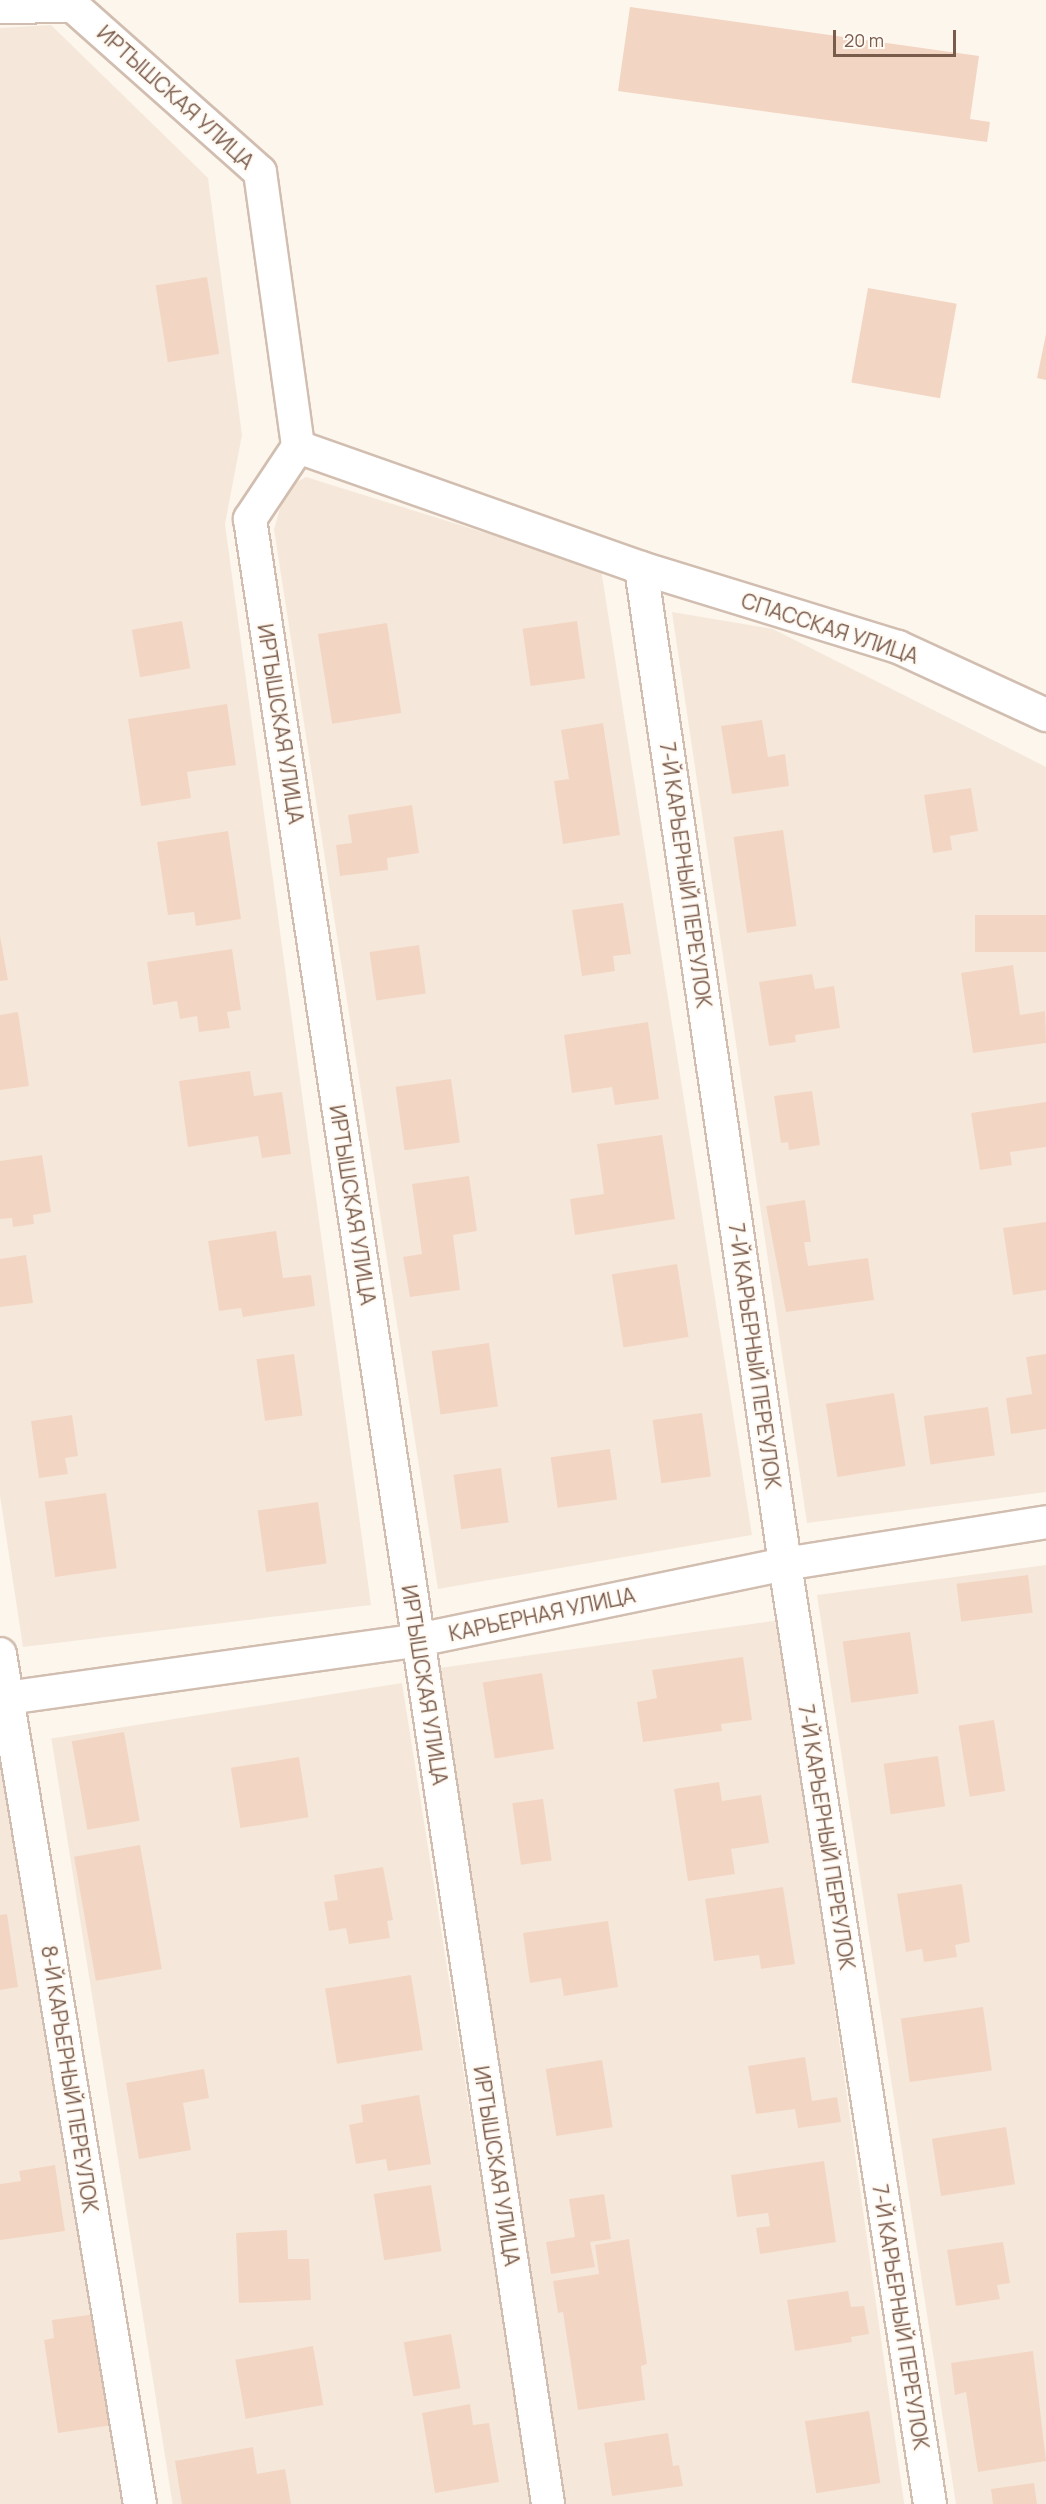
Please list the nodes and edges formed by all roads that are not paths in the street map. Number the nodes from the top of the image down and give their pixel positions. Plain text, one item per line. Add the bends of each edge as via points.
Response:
1 (73, 3) edge
2 (0, 7) edge
3 (297, 447) junction
4 (642, 568) junction
5 (1046, 715) edge
6 (1046, 1522) edge
7 (785, 1564) junction
8 (418, 1640) junction
9 (0, 1654) edge
10 (3, 1699) edge
11 (140, 2504) edge
12 (548, 2504) edge
13 (930, 2504) edge

1 - 2 street
1 - 3 street, ИРТЫШСКАЯ УЛИЦА via 260,172
3 - 4 street
3 - 8 street, ИРТЫШСКАЯ УЛИЦА via 250,519
4 - 5 street, СПАССКАЯ УЛИЦА via 898,647
4 - 7 street, 7-Й КАРЬЕРНЫЙ ПЕРЕУЛОК
6 - 7 street, КАРЬЕРНАЯ УЛИЦА
7 - 8 street, КАРЬЕРНАЯ УЛИЦА
7 - 13 street, 7-Й КАРЬЕРНЫЙ ПЕРЕУЛОК
8 - 10 street, КАРЬЕРНАЯ УЛИЦА
8 - 12 street, ИРТЫШСКАЯ УЛИЦА
9 - 10 street, 8-Й КАРЬЕРНЫЙ ПЕРЕУЛОК
10 - 11 street, 8-Й КАРЬЕРНЫЙ ПЕРЕУЛОК

